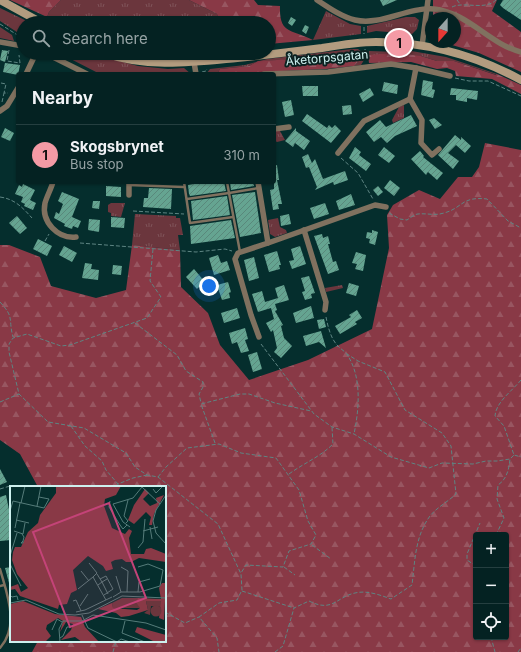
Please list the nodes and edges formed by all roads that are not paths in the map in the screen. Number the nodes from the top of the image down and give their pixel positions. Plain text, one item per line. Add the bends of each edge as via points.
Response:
1 (0, 0) edge
2 (317, 0) edge
3 (428, 0) edge
4 (427, 9) junction
5 (29, 16) edge
6 (0, 42) edge
7 (16, 45) edge
8 (422, 46) junction
9 (276, 52) edge
10 (521, 52) edge
11 (33, 60) edge
12 (59, 60) edge
13 (134, 60) edge
14 (211, 60) edge
15 (194, 62) junction
16 (416, 68) junction
17 (27, 72) edge
18 (83, 72) edge
19 (195, 72) edge
20 (276, 74) edge
21 (450, 76) road end
22 (521, 80) edge
23 (16, 92) edge
24 (410, 99) junction
25 (0, 110) edge
26 (289, 127) dead end
27 (276, 129) edge
28 (439, 149) dead end
29 (338, 153) road end
30 (52, 184) edge
31 (129, 184) edge
32 (143, 184) edge
33 (228, 184) edge
34 (258, 185) edge
35 (184, 187) joint
36 (230, 193) junction
37 (129, 195) dead end
38 (187, 199) junction
39 (386, 207) road end
40 (234, 217) junction
41 (304, 230) junction
42 (76, 237) road end
43 (268, 243) junction
44 (238, 254) junction
45 (325, 310) road end
46 (259, 337) road end
47 (0, 569) edge
48 (4, 585) junction
49 (0, 586) edge
50 (0, 647) edge

1 - 5 street
2 - 4 street via 349,18 364,21
3 - 4 street
4 - 8 street
4 - 10 street via 448,12 462,18 497,42
6 - 7 street
8 - 9 street via 365,42
8 - 22 street via 464,56
11 - 17 street
12 - 18 street
13 - 15 street via 165,64
14 - 15 street
15 - 19 street
16 - 20 street, Åketorpsgatan via 391,64 328,72
16 - 21 street, Åketorpsgatan
16 - 24 street
23 - 25 street via 7,106
24 - 28 street via 422,120 423,147 432,155
24 - 29 street via 364,121
26 - 27 street
30 - 42 street via 45,203 51,227 59,234
31 - 37 street
32 - 35 lane
33 - 36 lane
34 - 36 lane
34 - 43 street
35 - 38 lane
36 - 38 lane
36 - 40 lane
38 - 40 lane via 190,223
39 - 41 street via 376,205
40 - 44 lane
41 - 43 street
41 - 45 street via 326,302
43 - 44 street
44 - 46 street via 236,270
47 - 48 lane
48 - 49 lane
48 - 50 lane via 10,629

